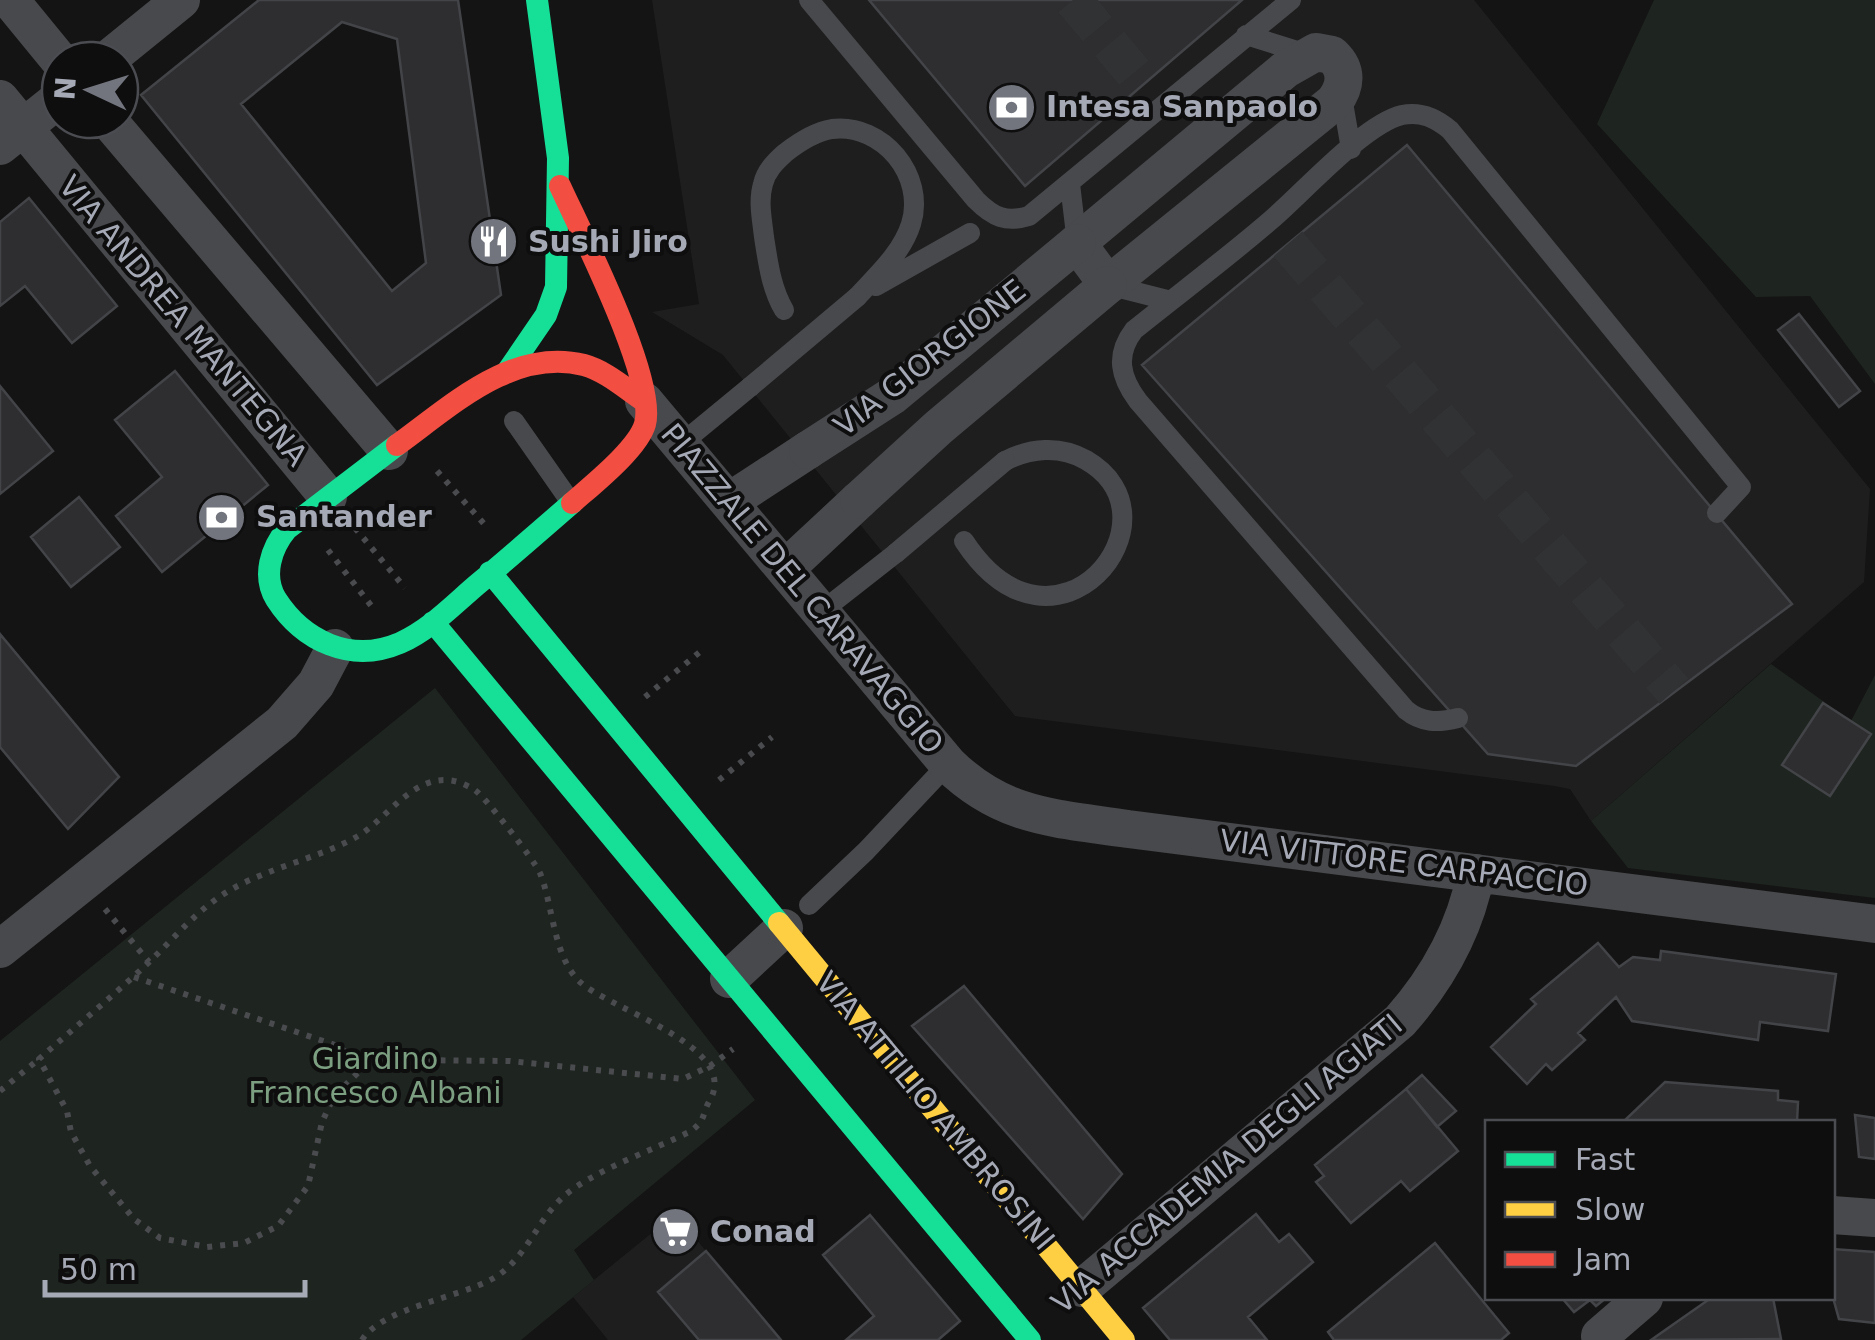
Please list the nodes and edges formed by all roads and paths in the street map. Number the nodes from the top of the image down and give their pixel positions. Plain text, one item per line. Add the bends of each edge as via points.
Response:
1 (10, 0) edge
2 (181, 0) edge
3 (537, 0) edge
4 (810, 0) edge
5 (1291, 0) edge
6 (1246, 35) junction
7 (42, 40) edge
8 (132, 40) edge
9 (1308, 54) junction
10 (1341, 90) junction
11 (40, 108) edge
12 (8, 124) edge
13 (125, 140) edge
14 (1350, 148) junction
15 (1070, 184) junction
16 (560, 186) junction
17 (970, 233) dead end
18 (1077, 243) junction
19 (1108, 285) junction
20 (857, 297) junction
21 (1172, 301) junction
22 (784, 310) dead end
23 (507, 372) junction
24 (644, 401) junction
25 (514, 421) dead end
26 (682, 443) junction
27 (389, 451) junction
28 (426, 459) dead end
29 (328, 497) junction
30 (730, 501) junction
31 (571, 502) junction
32 (1718, 514) dead end
33 (488, 528) dead end
34 (964, 541) dead end
35 (323, 544) dead end
36 (785, 568) junction
37 (490, 572) junction
38 (374, 609) dead end
39 (822, 611) junction
40 (433, 622) junction
41 (335, 648) junction
42 (701, 652) dead end
43 (643, 699) dead end
44 (1458, 718) dead end
45 (772, 737) dead end
46 (948, 764) junction
47 (714, 785) dead end
48 (1476, 873) junction
49 (82, 880) junction
50 (796, 916) junction
51 (1875, 924) edge
52 (0, 948) edge
53 (149, 962) junction
54 (133, 976) junction
55 (729, 979) junction
56 (766, 1025) junction
57 (39, 1059) junction
58 (710, 1066) junction
59 (364, 1067) junction
60 (0, 1091) edge
61 (1835, 1215) edge
62 (1875, 1218) edge
63 (1074, 1294) junction
64 (1642, 1300) edge
65 (1028, 1334) edge
66 (362, 1340) edge
67 (1124, 1340) edge
68 (1604, 1340) edge

1 - 7 street
2 - 8 street
3 - 16 street
4 - 15 lane via 986,210 1014,221
5 - 6 lane
6 - 9 lane
6 - 15 lane
9 - 10 street via 1324,52 1339,62
9 - 18 street, VIA GIORGIONE
10 - 14 lane
10 - 19 street, VIA GIORGIONE via 1328,108
11 - 12 street
12 - 29 street, VIA ANDREA MANTEGNA
13 - 27 street
14 - 21 lane
14 - 32 lane via 1402,115 1425,115 1450,130 1741,486
15 - 18 lane
16 - 23 street via 552,304
16 - 24 street via 626,336
17 - 20 lane
18 - 19 street
18 - 30 street, VIA GIORGIONE, bridge via 892,396
19 - 21 lane
19 - 36 street, VIA GIORGIONE, bridge via 938,427
20 - 22 lane via 904,240 914,186 883,144 837,128 790,149 763,183 772,285
20 - 26 lane, bridge
21 - 44 lane via 1126,340 1121,367 1131,392 1406,710 1435,722
23 - 24 street, PIAZZALE DEL CARAVAGGIO via 543,363 584,365
23 - 27 street, PIAZZALE DEL CARAVAGGIO
24 - 26 street, PIAZZALE DEL CARAVAGGIO
24 - 31 street, PIAZZALE DEL CARAVAGGIO via 638,439
25 - 31 lane
26 - 30 street, PIAZZALE DEL CARAVAGGIO
27 - 29 street, PIAZZALE DEL CARAVAGGIO
28 - 33 path
29 - 40 path
29 - 41 street, PIAZZALE DEL CARAVAGGIO via 280,536 268,564 274,594 288,616 306,635
30 - 36 street, PIAZZALE DEL CARAVAGGIO
31 - 37 street, PIAZZALE DEL CARAVAGGIO
34 - 39 lane, bridge via 997,580 1054,596 1081,588 1113,556 1120,502 1097,468 1071,453 1023,452
35 - 38 path
36 - 39 street, PIAZZALE DEL CARAVAGGIO
37 - 40 street, PIAZZALE DEL CARAVAGGIO
37 - 50 street, VIA ATTILIO AMBROSINI
39 - 46 street, PIAZZALE DEL CARAVAGGIO
40 - 41 street, PIAZZALE DEL CARAVAGGIO via 386,648
40 - 55 street
41 - 49 street via 300,706
42 - 43 path
45 - 47 path
46 - 48 street, VIA VITTORE CARPACCIO via 982,794 1048,817
46 - 50 lane, PIAZZALE DEL CARAVAGGIO
48 - 51 street, VIA VITTORE CARPACCIO
48 - 63 street, VIA ACCADEMIA DEGLI AGIATI via 1452,946 1400,1021
49 - 52 street
49 - 53 path
50 - 55 street
50 - 63 street, VIA ATTILIO AMBROSINI
53 - 54 path
53 - 58 path via 230,890 358,836 428,783 455,780 476,791 539,870 575,977 596,995 655,1021
54 - 57 path
54 - 59 path via 338,1046
55 - 56 street
56 - 58 path
56 - 65 street
57 - 59 path via 90,1166 134,1219 160,1238 207,1247 244,1243 278,1226 308,1186 334,1096
57 - 60 path
58 - 59 path via 683,1079 510,1061 404,1060
58 - 66 path via 716,1094 691,1131 561,1198 493,1279 390,1318
61 - 62 street
63 - 67 street, VIA ATTILIO AMBROSINI
64 - 68 street via 1600,1336

